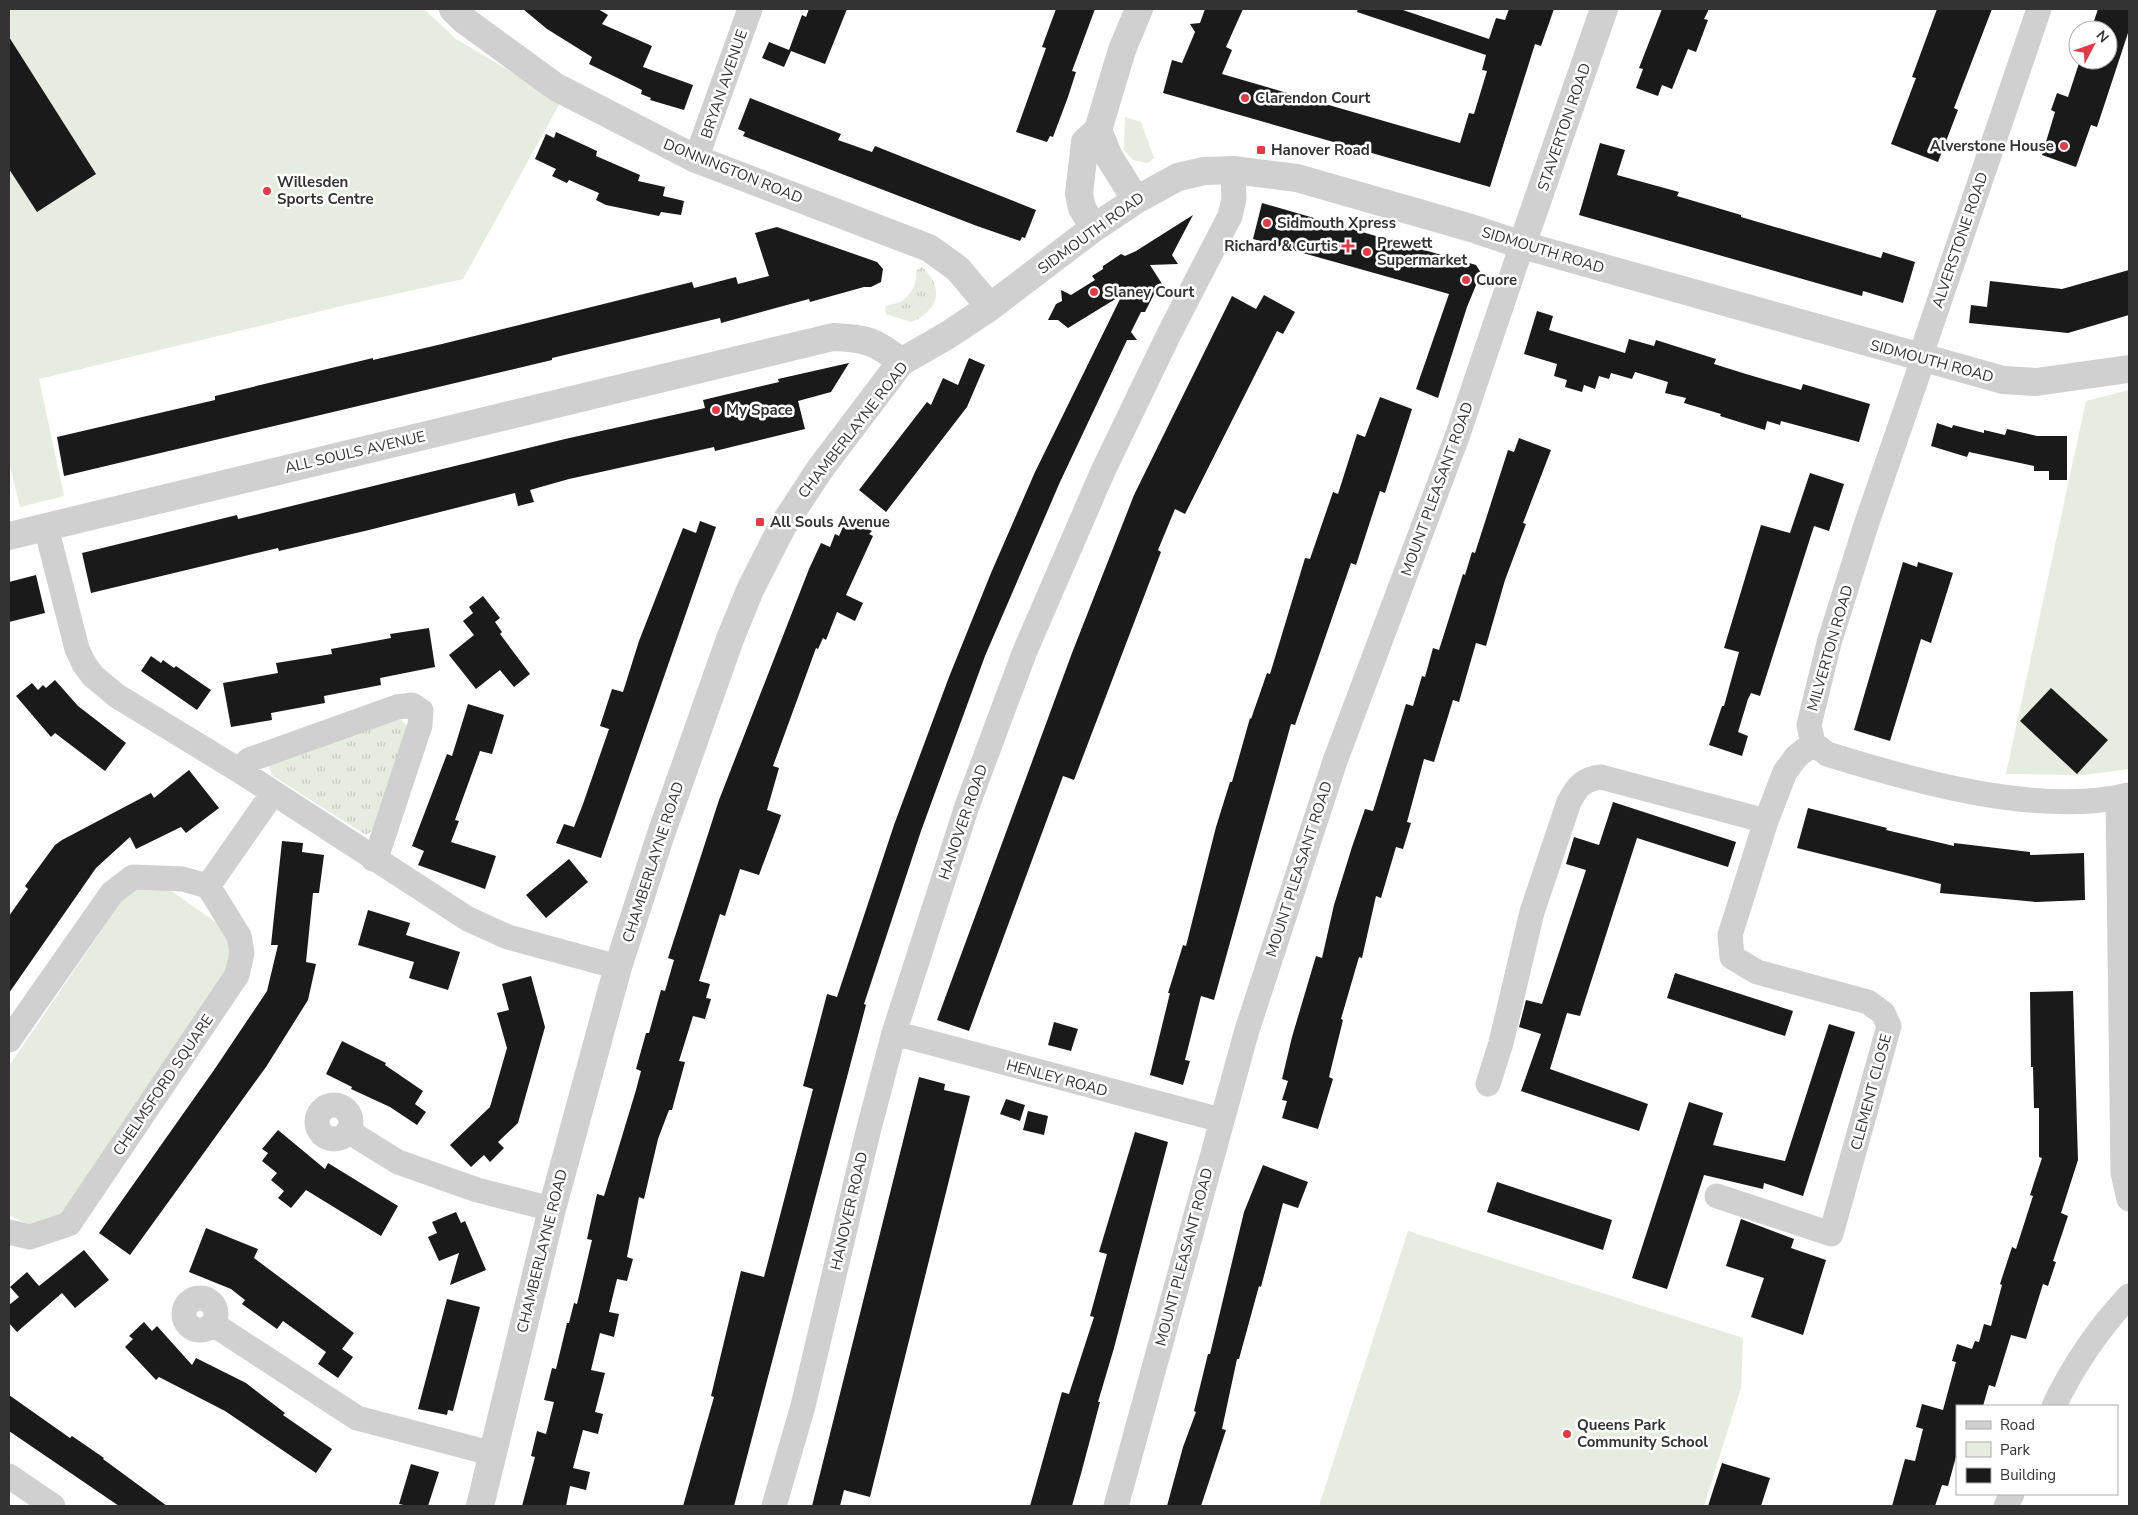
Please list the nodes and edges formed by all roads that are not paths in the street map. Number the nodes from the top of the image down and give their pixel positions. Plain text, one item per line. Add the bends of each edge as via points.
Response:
1 (453, 9) edge
2 (750, 9) edge
3 (1140, 9) edge
4 (1604, 9) edge
5 (2039, 9) edge
6 (1098, 130) junction
7 (1109, 156) junction
8 (696, 159) junction
9 (1082, 163) junction
10 (1234, 170) junction
11 (1136, 200) junction
12 (1094, 228) junction
13 (1522, 245) junction
14 (990, 307) junction
15 (1922, 359) junction
16 (901, 362) junction
17 (2129, 369) edge
18 (46, 527) junction
19 (9, 536) edge
20 (1813, 743) junction
21 (240, 771) junction
22 (273, 793) junction
23 (2124, 797) edge
24 (1766, 821) junction
25 (373, 859) junction
26 (208, 886) junction
27 (618, 967) junction
28 (894, 1033) junction
29 (9, 1040) edge
30 (1488, 1084) dead end
31 (1221, 1120) junction
32 (348, 1131) dead end
33 (1717, 1196) dead end
34 (2129, 1199) edge
35 (552, 1208) junction
36 (9, 1232) edge
37 (2129, 1296) edge
38 (213, 1324) dead end
39 (2054, 1405) edge
40 (494, 1454) junction
41 (9, 1476) edge
42 (53, 1506) edge
43 (480, 1506) edge
44 (774, 1506) edge
45 (1116, 1506) edge

1 - 8 street, DONNINGTON ROAD via 556,87
2 - 8 street, BRYAN AVENUE
3 - 6 street via 1122,50
4 - 13 street, STAVERTON ROAD
5 - 15 street, ALVERSTONE ROAD
6 - 7 street
6 - 9 street via 1085,142
7 - 9 street
7 - 11 street
8 - 14 street, DONNINGTON ROAD via 929,248 958,269
9 - 12 street via 1079,194 1082,208
10 - 11 street, SIDMOUTH ROAD via 1178,177
10 - 13 street, SIDMOUTH ROAD via 1297,178
10 - 28 street, HANOVER ROAD via 1234,199 1230,216 1103,471 1025,651 967,806
11 - 12 street, SIDMOUTH ROAD
12 - 14 street, SIDMOUTH ROAD
13 - 15 street, SIDMOUTH ROAD
13 - 31 street, MOUNT PLEASANT ROAD via 1457,437 1335,761
14 - 16 street, CHAMBERLAYNE ROAD
15 - 17 street, SIDMOUTH ROAD via 2003,380 2036,382
15 - 20 street, MILVERTON ROAD via 1830,643 1809,725
16 - 18 street, ALL SOULS AVENUE via 881,345 862,338 833,337
16 - 27 street, CHAMBERLAYNE ROAD via 803,493 750,590 663,828
18 - 19 street, ALL SOULS AVENUE
18 - 21 street via 77,650 93,676 117,696
20 - 23 street via 1827,754 1845,760 1930,782 2010,797 2081,802
20 - 24 street, CLEMENT CLOSE via 1796,757 1785,772
21 - 22 street
21 - 25 street via 249,760 397,707 412,705 421,711 420,725
22 - 25 street
22 - 26 street
23 - 34 street via 2123,1173
24 - 30 street via 1601,777 1589,778 1578,786 1569,802 1532,912
24 - 33 street, CLEMENT CLOSE via 1730,936 1732,956 1757,972 1868,1002 1884,1013 1889,1026 1831,1234
25 - 27 street via 489,930
26 - 29 street via 182,878 133,877 112,893
26 - 36 street, CHELMSFORD SQUARE via 239,936 242,953 237,975 68,1224 30,1237
27 - 35 street, CHAMBERLAYNE ROAD
28 - 31 street, HENLEY ROAD
28 - 44 street, HANOVER ROAD via 803,1406
31 - 45 street, MOUNT PLEASANT ROAD
32 - 35 street via 398,1162 477,1190
35 - 40 street, CHAMBERLAYNE ROAD
37 - 39 street via 2106,1321 2067,1379
38 - 40 street via 357,1418
40 - 43 street, CHAMBERLAYNE ROAD
41 - 42 street

